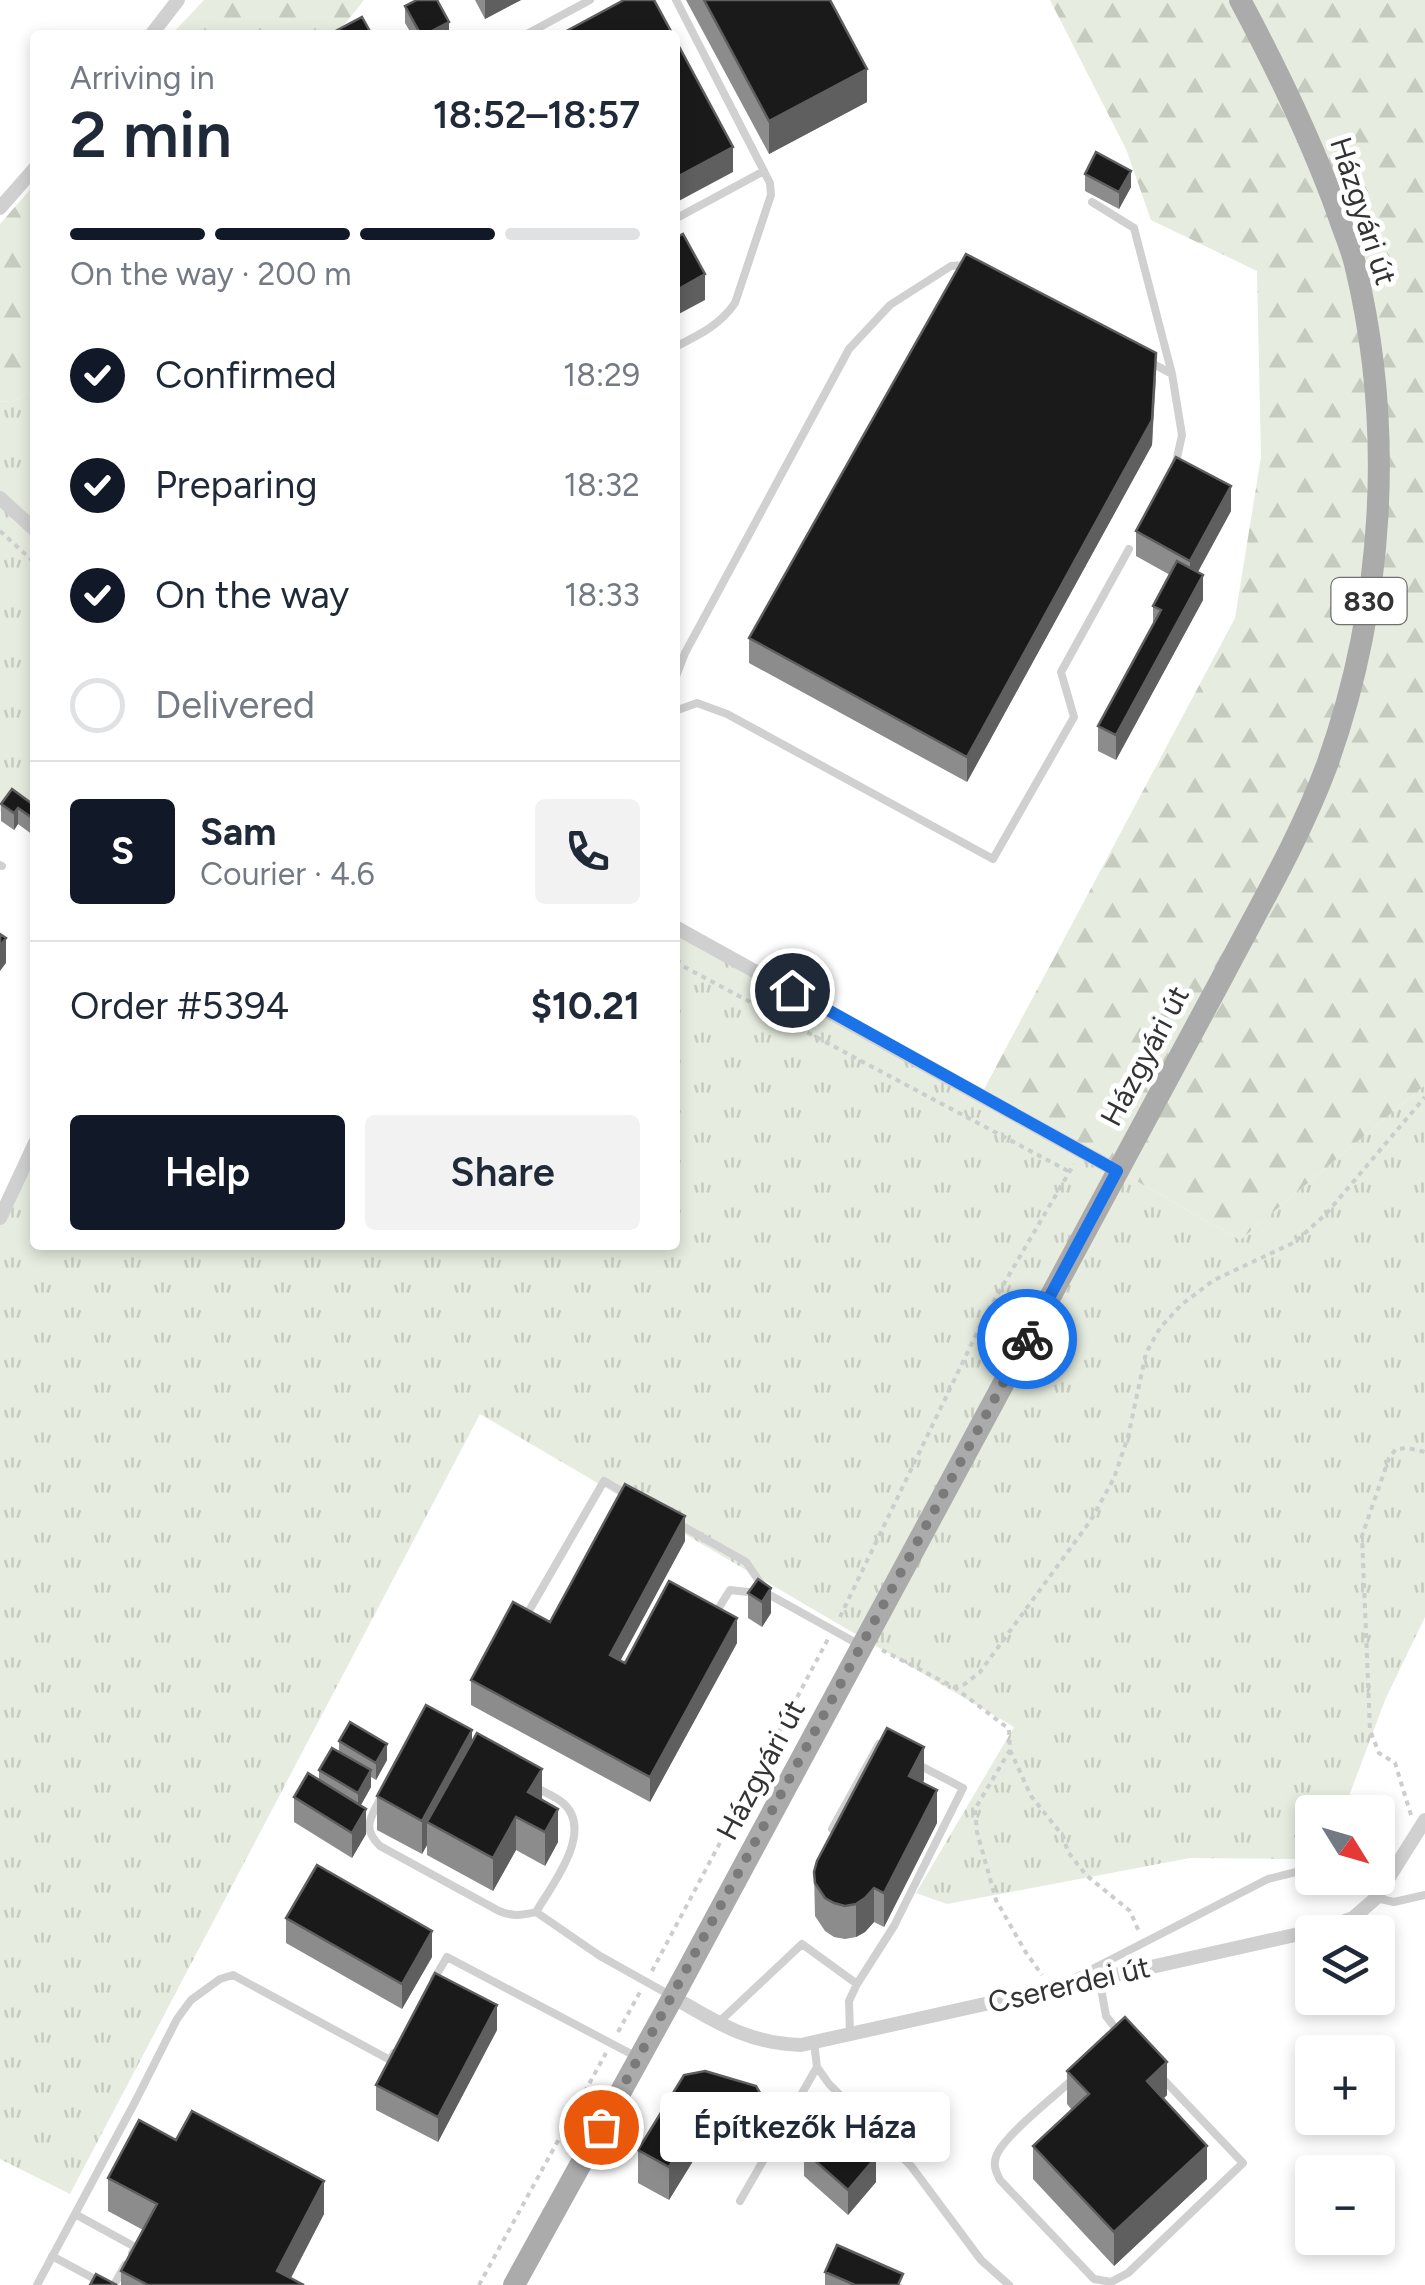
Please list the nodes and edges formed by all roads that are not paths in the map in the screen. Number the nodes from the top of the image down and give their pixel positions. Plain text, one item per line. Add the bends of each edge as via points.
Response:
1 (178, 0) edge
2 (590, 0) edge
3 (676, 0) edge
4 (1240, 0) edge
5 (156, 30) edge
6 (534, 30) edge
7 (764, 172) junction
8 (30, 174) edge
9 (1092, 202) dead end
10 (0, 208) edge
11 (680, 216) edge
12 (968, 265) edge
13 (680, 344) edge
14 (1138, 356) edge
15 (1172, 374) junction
16 (1170, 474) edge
17 (0, 498) edge
18 (30, 525) edge
19 (1129, 550) dead end
20 (680, 665) edge
21 (680, 709) edge
22 (680, 930) edge
23 (30, 1154) edge
24 (1117, 1171) junction
25 (0, 1218) edge
26 (635, 1499) edge
27 (667, 1517) edge
28 (768, 1594) junction
29 (713, 1618) edge
30 (525, 1620) edge
31 (863, 1644) junction
32 (896, 1752) edge
33 (912, 1762) edge
34 (532, 1785) edge
35 (382, 1796) edge
36 (1420, 1826) edge
37 (832, 1829) edge
38 (1295, 1872) edge
39 (1374, 1895) edge
40 (1425, 1895) edge
41 (1376, 1898) junction
42 (536, 1912) junction
43 (1099, 1977) junction
44 (857, 1984) junction
45 (1052, 1989) junction
46 (428, 1991) edge
47 (673, 1997) junction
48 (718, 2023) junction
49 (850, 2034) junction
50 (400, 2043) edge
51 (814, 2043) junction
52 (1110, 2045) edge
53 (639, 2058) junction
54 (817, 2066) junction
55 (1086, 2067) edge
56 (1160, 2076) edge
57 (740, 2201) dead end
58 (75, 2214) junction
59 (52, 2256) junction
60 (36, 2285) edge
61 (110, 2285) edge
62 (514, 2285) edge
63 (1009, 2285) edge

1 - 5 street
2 - 6 lane
3 - 7 lane
4 - 24 main road, Házgyári út / 830 via 1296,110 1354,261 1377,408 1375,552 1351,688 1326,767
7 - 11 lane
7 - 13 lane via 771,195 735,302 712,327
8 - 10 street
9 - 15 lane via 1134,228
12 - 20 lane via 951,266 890,305 849,350
14 - 15 lane
15 - 16 lane via 1182,435
17 - 18 street
19 - 21 lane via 1061,672 1074,716 993,859 727,714 697,703
22 - 24 street
23 - 25 street
24 - 31 main road, Házgyári út / 830
26 - 30 lane via 604,1481
27 - 28 lane via 746,1562
28 - 29 lane via 730,1590
28 - 31 lane
31 - 47 main road, Házgyári út / 830
32 - 37 lane via 878,1744
33 - 44 lane via 963,1788
34 - 42 lane via 563,1802 575,1828 574,1846
35 - 42 lane via 369,1824 380,1846 499,1911
36 - 41 street, Csererdei út
38 - 45 lane via 1268,1879
39 - 41 lane
40 - 41 lane via 1394,1902
41 - 43 street, Csererdei út via 1326,1928
42 - 47 lane
43 - 45 street, Csererdei út
43 - 52 lane via 1106,2016 1120,2035
44 - 48 lane via 802,1944
44 - 49 lane via 849,2001
45 - 49 street, Csererdei út
46 - 53 lane via 446,1957
47 - 48 street, Csererdei út
47 - 53 main road, Házgyári út / 830
48 - 51 street, Csererdei út via 757,2040
49 - 51 street, Csererdei út
50 - 58 lane via 390,2060 233,1975 220,1979 177,2019
51 - 54 lane
53 - 62 main road, Házgyári út / 830
54 - 57 lane
54 - 63 lane
55 - 56 lane via 994,2161 1000,2180 1103,2282 1128,2273 1242,2163
58 - 59 lane
58 - 61 lane via 135,2247
59 - 60 lane
59 - 61 lane

